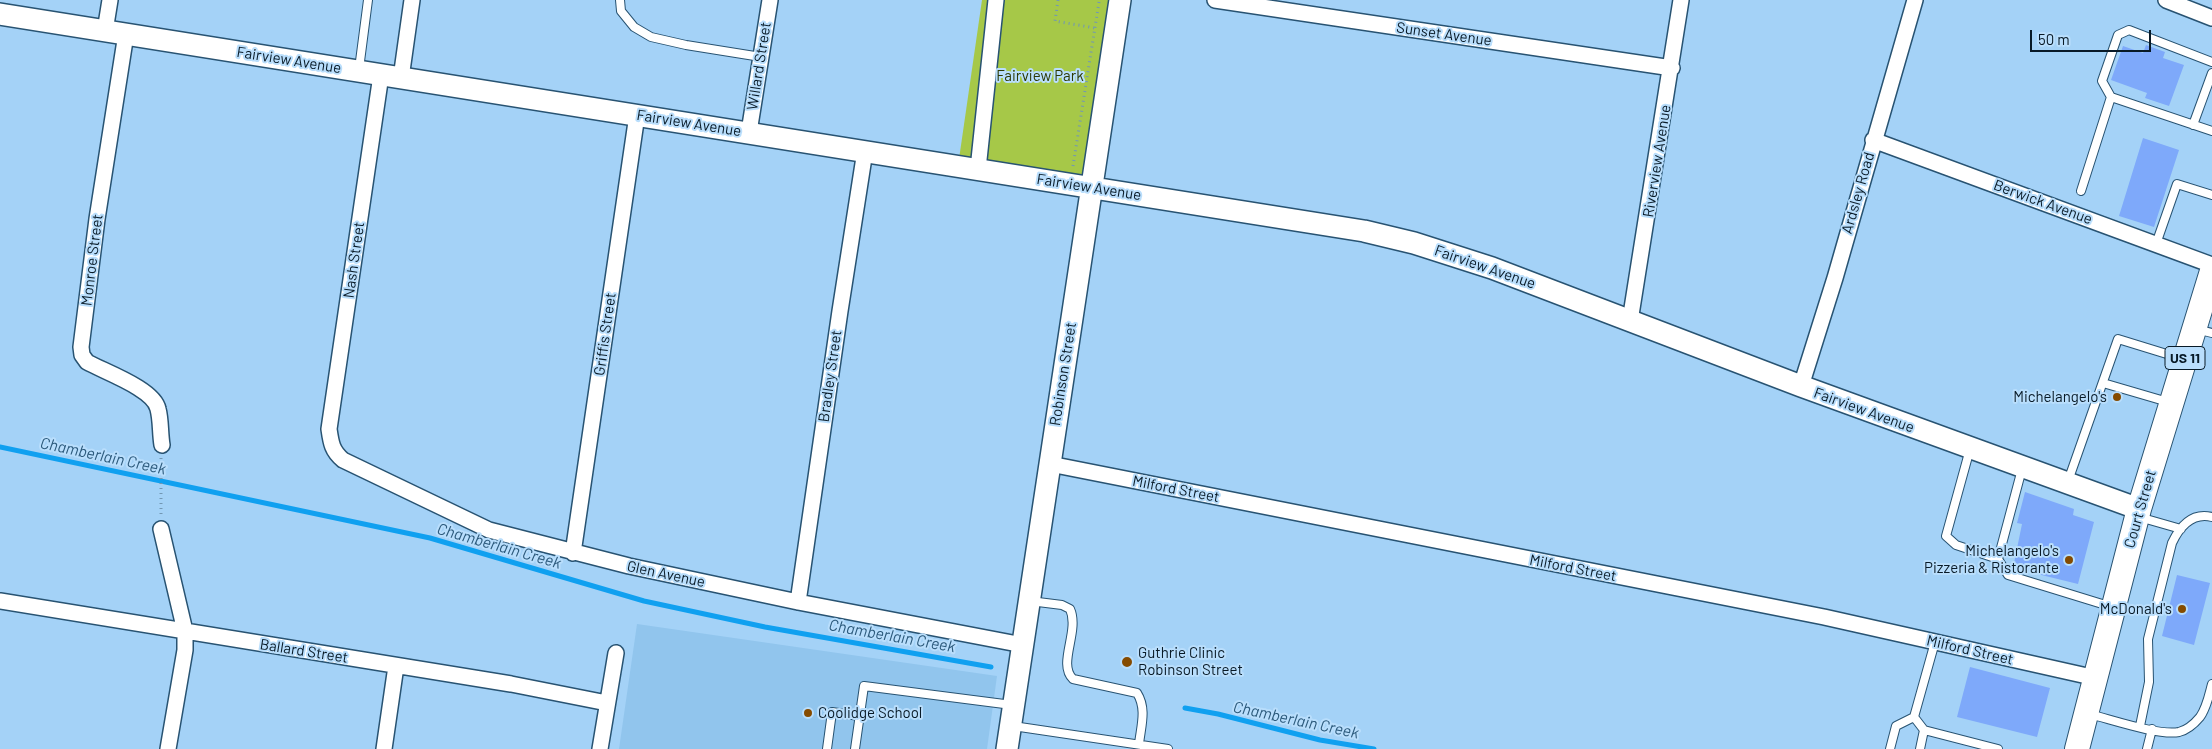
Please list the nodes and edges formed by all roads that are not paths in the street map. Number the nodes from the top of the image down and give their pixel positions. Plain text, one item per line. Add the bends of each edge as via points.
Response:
1 (110, 0) edge
2 (368, 0) edge
3 (412, 0) edge
4 (620, 0) edge
5 (770, 0) edge
6 (996, 0) edge
7 (1120, 0) edge
8 (1215, 0) edge
9 (1682, 0) edge
10 (1915, 0) edge
11 (2166, 0) edge
12 (0, 14) edge
13 (2212, 18) edge
14 (104, 31) junction
15 (126, 34) junction
16 (761, 57) junction
17 (2212, 62) edge
18 (1672, 68) junction
19 (359, 71) junction
20 (2212, 73) edge
21 (391, 76) junction
22 (2111, 97) junction
23 (637, 115) junction
24 (2193, 125) junction
25 (2212, 131) edge
26 (749, 132) junction
27 (1874, 140) junction
28 (865, 151) junction
29 (978, 169) junction
30 (1091, 188) junction
31 (2081, 191) dead end
32 (2212, 196) edge
33 (2156, 244) junction
34 (2212, 265) edge
35 (2212, 271) edge
36 (1630, 321) junction
37 (2203, 331) edge
38 (2185, 359) junction
39 (2103, 383) junction
40 (1801, 386) junction
41 (2171, 403) junction
42 (162, 445) road end
43 (331, 445) joint
44 (1970, 448) junction
45 (1050, 464) junction
46 (2022, 468) junction
47 (2067, 485) junction
48 (2138, 513) junction
49 (2212, 517) edge
50 (161, 529) road end
51 (2181, 529) junction
52 (573, 553) junction
53 (1998, 559) junction
54 (1029, 600) junction
55 (0, 601) edge
56 (798, 602) junction
57 (2114, 608) junction
58 (185, 631) junction
59 (1935, 642) junction
60 (1023, 645) junction
61 (616, 653) dead end
62 (396, 666) junction
63 (2096, 678) junction
64 (2212, 684) edge
65 (607, 703) junction
66 (1014, 705) junction
67 (2087, 713) junction
68 (859, 716) junction
69 (1914, 716) junction
70 (1010, 726) junction
71 (2140, 726) junction
72 (2152, 729) junction
73 (1924, 730) junction
74 (1139, 744) junction
75 (168, 749) edge
76 (384, 749) edge
77 (600, 749) edge
78 (827, 749) edge
79 (855, 749) edge
80 (1007, 749) edge
81 (1168, 749) edge
82 (1890, 749) edge
83 (1920, 749) edge
84 (1998, 749) edge
85 (2077, 749) edge
86 (2147, 749) edge

1 - 14 street
2 - 19 lane
3 - 21 street, Nash Street
4 - 16 lane via 621,11 634,27 651,37
5 - 16 street, Willard Street
6 - 29 street
7 - 30 street, Robinson Street
8 - 18 street, Sunset Avenue
9 - 18 street, Riverview Avenue
10 - 27 street, Ardsley Road
11 - 13 street
12 - 14 street, Fairview Avenue
14 - 15 street, Fairview Avenue
15 - 19 street, Fairview Avenue
15 - 42 street, Monroe Street via 81,347 87,362 133,384 154,399
16 - 26 street, Willard Street
17 - 22 lane via 2129,30 2118,35 2102,81
18 - 36 street, Riverview Avenue
19 - 21 street, Fairview Avenue
20 - 24 lane
21 - 23 street, Fairview Avenue
21 - 43 street, Nash Street via 329,429
22 - 24 lane
22 - 31 lane
23 - 26 street, Fairview Avenue
23 - 52 street, Griffis Street
24 - 25 lane
26 - 28 street, Fairview Avenue
27 - 33 street, Berwick Avenue
27 - 40 street, Ardsley Road
28 - 29 street, Fairview Avenue
28 - 56 street, Bradley Street
29 - 30 street, Fairview Avenue
30 - 36 street, Fairview Avenue via 1364,231 1414,243 1492,268
30 - 45 street, Robinson Street
32 - 33 lane via 2177,184
33 - 34 street, Berwick Avenue
35 - 37 main road, Court Street / US 11
36 - 40 street, Fairview Avenue
37 - 38 main road, Court Street / US 11
38 - 39 lane via 2118,339
38 - 41 main road, Court Street / US 11
39 - 41 lane
39 - 47 lane
40 - 44 street, Fairview Avenue
41 - 48 main road, Court Street / US 11
43 - 52 street, Glen Avenue via 343,460 489,530
44 - 46 street, Fairview Avenue
44 - 53 lane via 1946,536 1956,545
45 - 54 street, Robinson Street
45 - 59 street, Milford Street via 1824,617
46 - 47 street, Fairview Avenue
46 - 53 lane
47 - 48 street, Fairview Avenue
48 - 51 lane
48 - 57 main road, Court Street / US 11
49 - 51 lane via 2194,517
50 - 58 street
51 - 71 lane via 2172,543 2148,639 2150,682
52 - 56 street, Glen Avenue
53 - 57 lane via 2008,575
54 - 60 street, Robinson Street
54 - 74 lane via 1062,604 1070,609 1074,624 1067,665 1068,674 1073,679 1137,693 1144,712
55 - 58 street, Ballard Street
56 - 60 street, Glen Avenue
57 - 63 main road, Court Street / US 11
58 - 62 street, Ballard Street
58 - 75 street via 185,650
59 - 63 street, Milford Street
59 - 69 lane
60 - 66 street, Robinson Street
61 - 65 street
62 - 65 street, Ballard Street
62 - 76 street
63 - 67 main road, Court Street / US 11
64 - 72 lane via 2207,705 2190,727 2178,732
65 - 77 street
66 - 68 lane via 864,686
66 - 70 street, Robinson Street
67 - 71 lane
67 - 85 main road, Court Street / US 11
68 - 78 lane via 832,712
68 - 79 lane
69 - 73 lane
69 - 82 lane via 1896,726
70 - 74 lane
70 - 80 street, Robinson Street
71 - 72 lane
72 - 86 lane
73 - 83 lane
73 - 84 lane
74 - 81 lane

